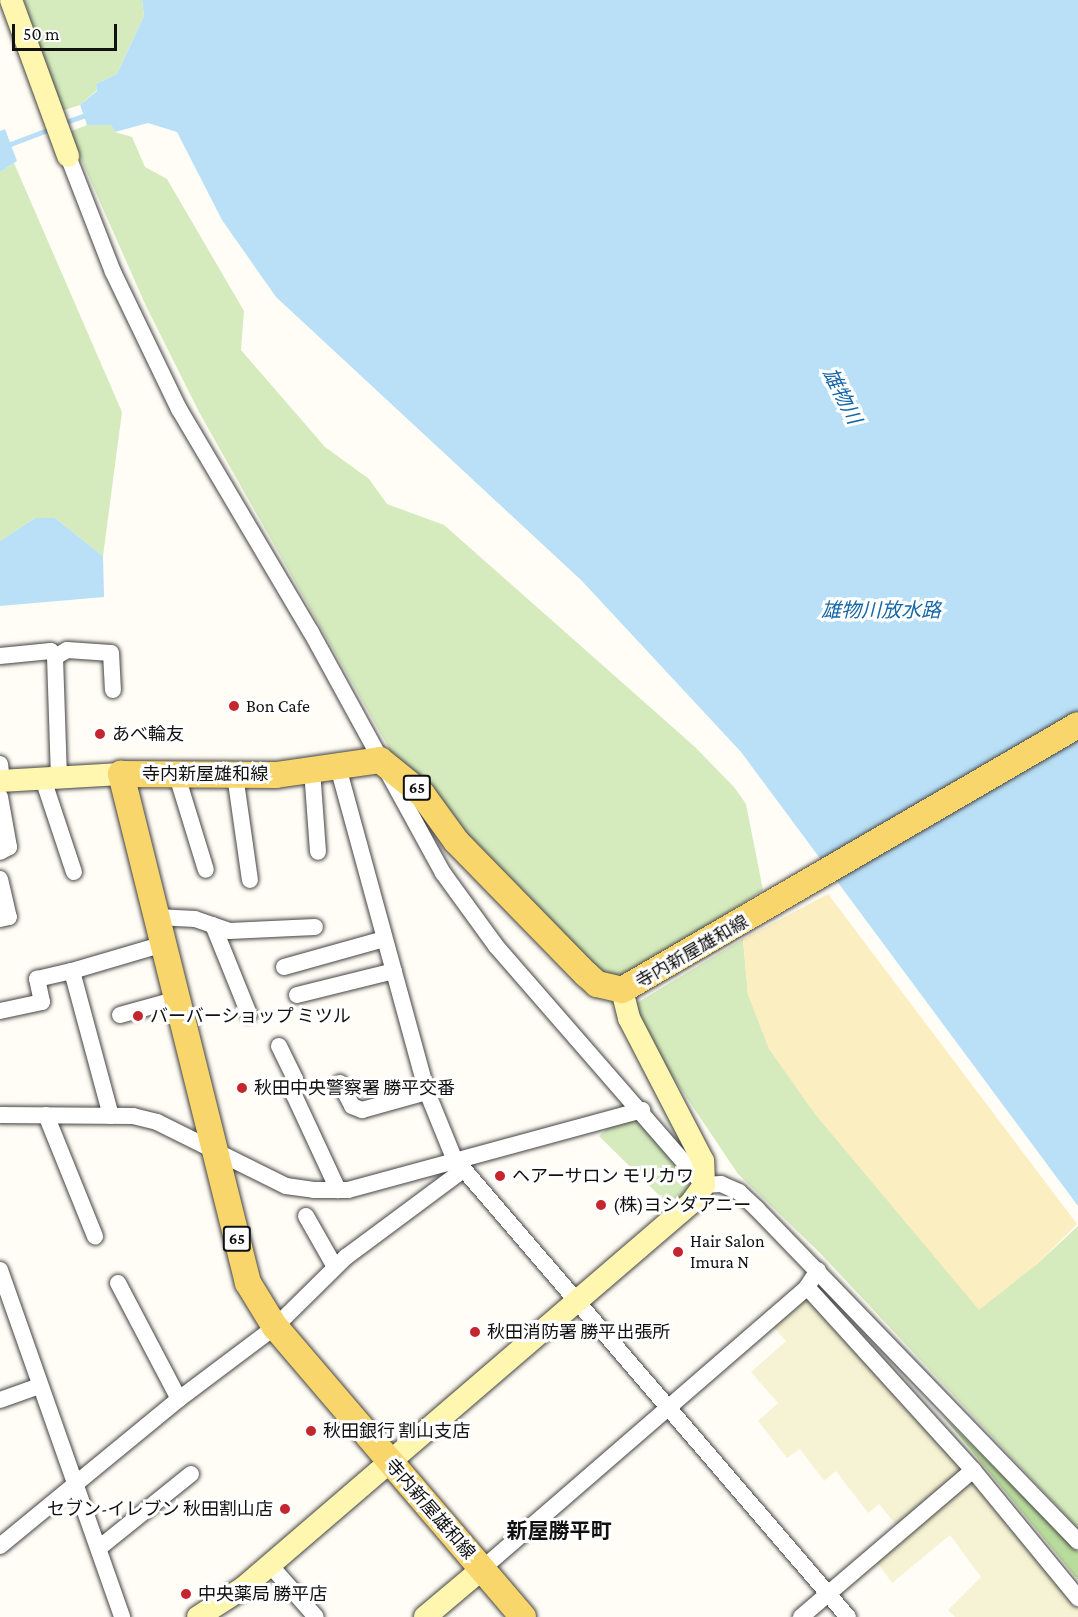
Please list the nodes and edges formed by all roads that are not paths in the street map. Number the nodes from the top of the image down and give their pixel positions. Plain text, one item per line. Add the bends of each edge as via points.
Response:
1 (11, 0) edge
2 (68, 156) joint
3 (0, 656) edge
4 (54, 657) junction
5 (113, 690) dead end
6 (1078, 725) edge
7 (380, 760) junction
8 (338, 766) junction
9 (312, 770) junction
10 (121, 774) junction
11 (235, 775) junction
12 (177, 776) junction
13 (51, 778) junction
14 (0, 781) edge
15 (0, 852) edge
16 (318, 852) dead end
17 (206, 870) dead end
18 (74, 872) dead end
19 (0, 879) edge
20 (250, 880) dead end
21 (157, 917) junction
22 (0, 919) edge
23 (213, 925) junction
24 (315, 927) dead end
25 (384, 939) junction
26 (164, 944) junction
27 (284, 967) dead end
28 (72, 971) junction
29 (394, 971) junction
30 (628, 988) junction
31 (297, 995) dead end
32 (178, 999) junction
33 (0, 1011) edge
34 (249, 1014) dead end
35 (120, 1015) dead end
36 (279, 1046) dead end
37 (340, 1083) dead end
38 (427, 1092) junction
39 (642, 1110) junction
40 (0, 1115) edge
41 (46, 1115) junction
42 (111, 1116) junction
43 (216, 1151) junction
44 (459, 1164) junction
45 (704, 1185) junction
46 (338, 1190) junction
47 (306, 1216) dead end
48 (95, 1236) dead end
49 (335, 1267) junction
50 (0, 1270) edge
51 (818, 1270) junction
52 (118, 1283) dead end
53 (807, 1287) junction
54 (576, 1301) junction
55 (5, 1303) edge
56 (275, 1327) junction
57 (39, 1386) junction
58 (179, 1399) junction
59 (0, 1400) edge
60 (667, 1409) junction
61 (390, 1462) junction
62 (974, 1470) junction
63 (190, 1474) dead end
64 (76, 1484) junction
65 (1078, 1541) edge
66 (0, 1546) edge
67 (99, 1548) junction
68 (270, 1565) junction
69 (482, 1569) junction
70 (827, 1594) junction
71 (1078, 1598) edge
72 (122, 1617) edge
73 (198, 1617) edge
74 (316, 1617) edge
75 (425, 1617) edge
76 (523, 1617) edge
77 (801, 1617) edge
78 (848, 1617) edge

1 - 2 street
2 - 7 street via 113,272 179,409 311,632
3 - 4 street via 51,651
4 - 5 street via 67,650 111,653
4 - 13 street
6 - 30 main road, 寺内新屋雄和線
7 - 8 main road, 寺内新屋雄和線 / 65
7 - 30 main road, 寺内新屋雄和線 / 65 via 422,794 456,841 586,974 597,984
7 - 39 street via 443,873 496,946
8 - 9 main road, 寺内新屋雄和線 / 65
8 - 25 street
9 - 11 main road, 寺内新屋雄和線 / 65
9 - 16 street
10 - 12 main road, 寺内新屋雄和線 / 65
10 - 13 street
10 - 21 main road, 寺内新屋雄和線 / 65
11 - 12 main road, 寺内新屋雄和線 / 65
11 - 20 street
12 - 17 street
13 - 14 street
13 - 18 street
14 - 15 street via 9,847
19 - 22 street via 9,917
21 - 23 street via 195,919
21 - 26 main road, 寺内新屋雄和線 / 65
23 - 24 street via 229,931
23 - 34 street
25 - 27 street
25 - 29 street
26 - 28 street
26 - 32 main road, 寺内新屋雄和線 / 65
28 - 33 street via 37,979 42,1002
28 - 42 street
29 - 31 street
29 - 38 street
30 - 45 street via 629,1017 703,1161
32 - 35 street
32 - 43 main road, 寺内新屋雄和線 / 65
36 - 46 street via 296,1079 294,1095
37 - 38 street via 352,1106 362,1110
38 - 44 street
39 - 44 street
39 - 45 street
40 - 41 street
41 - 42 street
41 - 48 street
42 - 43 street via 157,1122
43 - 46 street via 286,1186
43 - 56 main road, 寺内新屋雄和線 / 65 via 248,1283
44 - 46 street
44 - 49 street
44 - 54 street
45 - 51 street via 721,1184 739,1192
45 - 54 street via 690,1203
47 - 49 street
49 - 56 street
50 - 55 street
51 - 53 street
51 - 65 street
52 - 58 street
53 - 60 street
53 - 62 street
54 - 60 street
54 - 61 street
55 - 57 street
56 - 58 street
56 - 61 main road, 寺内新屋雄和線 / 65
57 - 59 street
57 - 64 street
58 - 64 street
60 - 69 street
60 - 70 street
61 - 68 street
61 - 69 main road, 寺内新屋雄和線 / 65
62 - 70 street
62 - 71 street
63 - 67 street
64 - 66 street
64 - 67 street
67 - 72 street
68 - 73 street
68 - 74 street
69 - 75 street
69 - 76 main road, 寺内新屋雄和線 / 65
70 - 77 street
70 - 78 street

